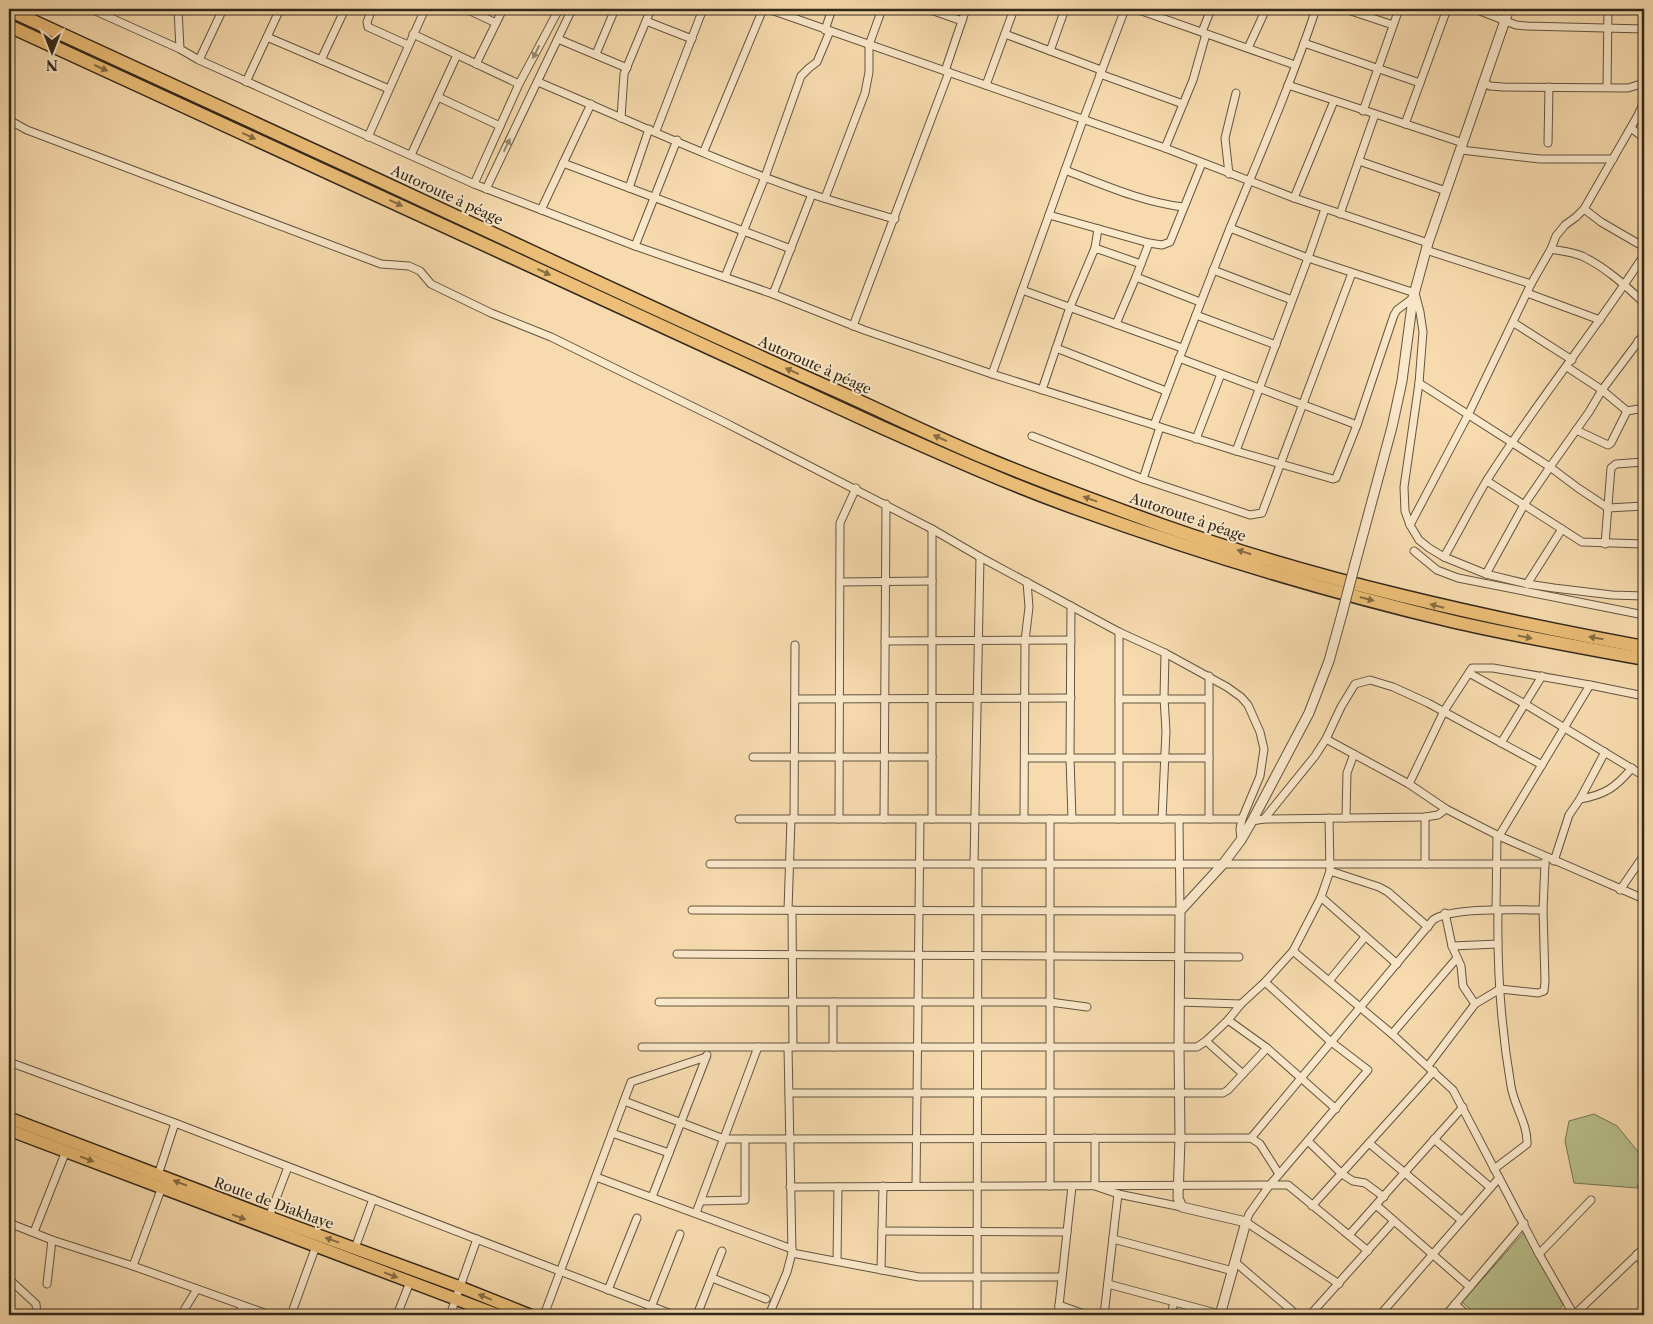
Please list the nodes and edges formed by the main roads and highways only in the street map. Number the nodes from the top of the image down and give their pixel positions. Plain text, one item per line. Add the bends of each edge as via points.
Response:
1 (14, 9) edge
2 (9, 10) edge
3 (9, 26) edge
4 (47, 28) junction
5 (9, 34) edge
6 (64, 52) junction
7 (1644, 647) edge
8 (1644, 659) edge
9 (9, 1118) edge
10 (9, 1130) edge
11 (498, 1315) edge
12 (530, 1315) edge

1 - 4 highway
2 - 4 highway, Autoroute à péage
3 - 6 highway
7 -> 4 highway, Autoroute à péage via 1530,626 1370,589 1167,527 1076,494 989,459 691,326
5 - 6 highway
6 -> 8 highway via 872,423 1077,509 1262,570 1407,610 1528,638
12 -> 9 main road, Route de Diakhaye
10 -> 11 main road, Route de Diakhaye

